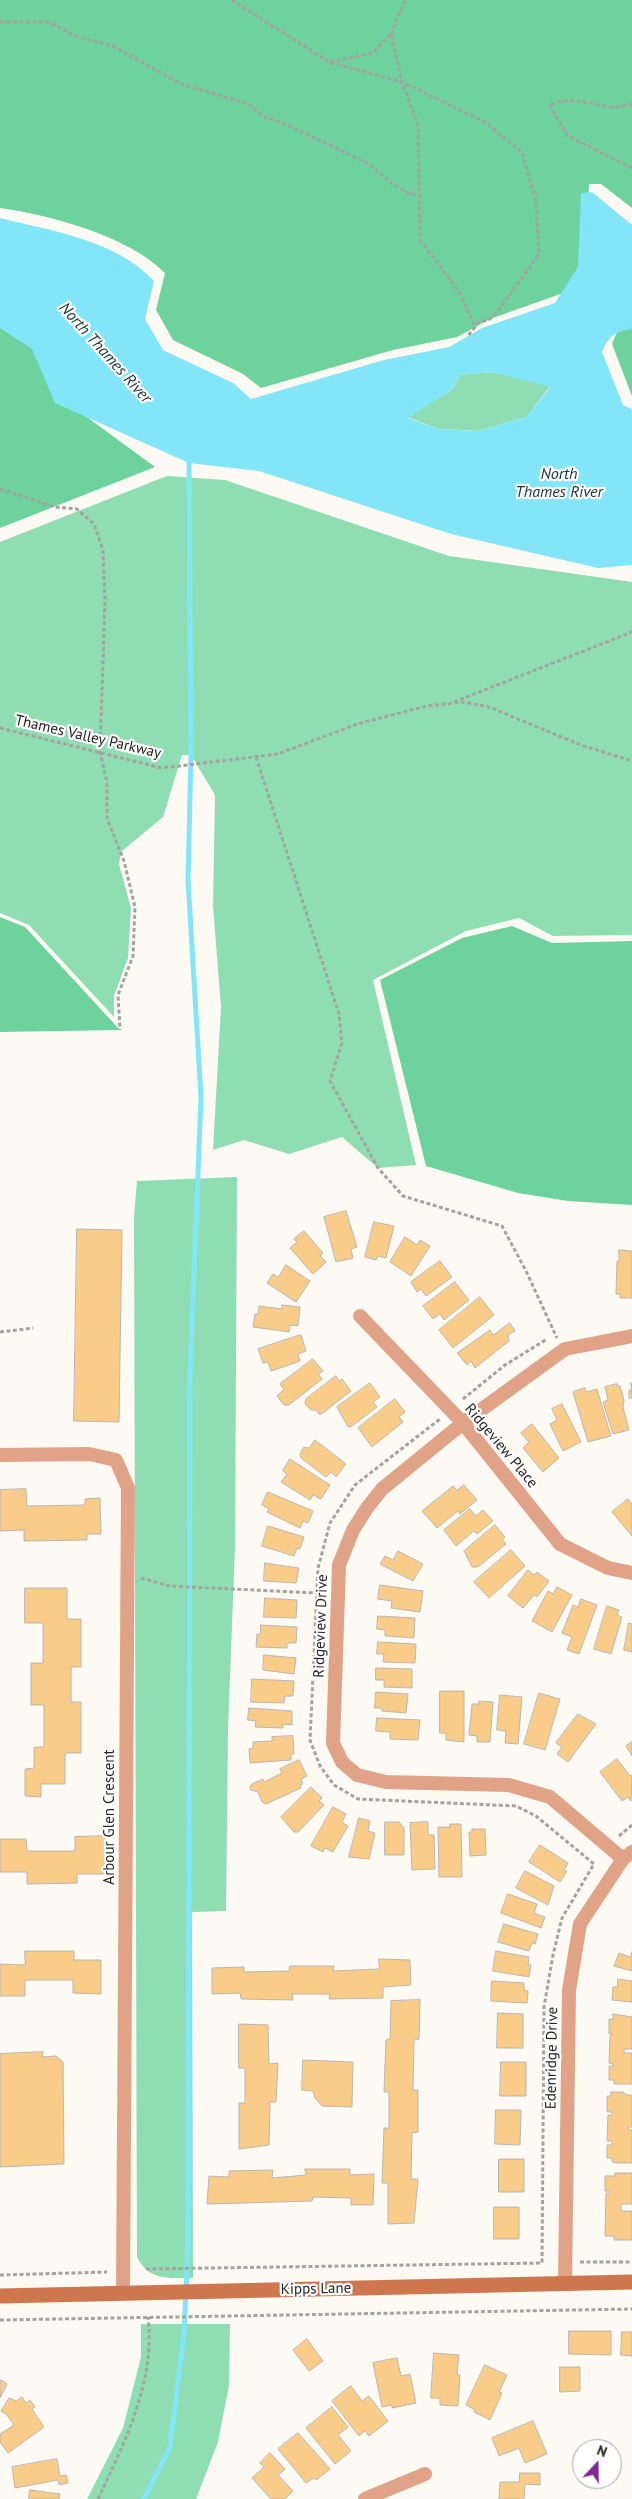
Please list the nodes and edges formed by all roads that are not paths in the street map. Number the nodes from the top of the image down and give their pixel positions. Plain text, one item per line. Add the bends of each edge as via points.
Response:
1 (360, 1316) dead end
2 (632, 1336) edge
3 (463, 1423) junction
4 (0, 1455) edge
5 (632, 1573) edge
6 (627, 1856) edge
7 (632, 2282) edge
8 (565, 2283) junction
9 (123, 2293) junction
10 (0, 2296) edge
11 (425, 2474) dead end
12 (366, 2499) edge

1 - 3 street, Ridgeview Place
2 - 3 street, Ridgeview Drive via 565,1349
3 - 5 street, Ridgeview Place via 560,1544 608,1568
3 - 6 street, Ridgeview Drive via 382,1489 353,1530 339,1565 333,1743 342,1762 357,1775 386,1782 508,1785 550,1797
4 - 9 street, Arbour Glen Crescent via 89,1454 116,1460 128,1488
6 - 8 street, Edenridge Drive via 580,1924 569,1990
7 - 8 street, Kipps Lane
8 - 9 street, Kipps Lane
9 - 10 street, Kipps Lane
11 - 12 street

